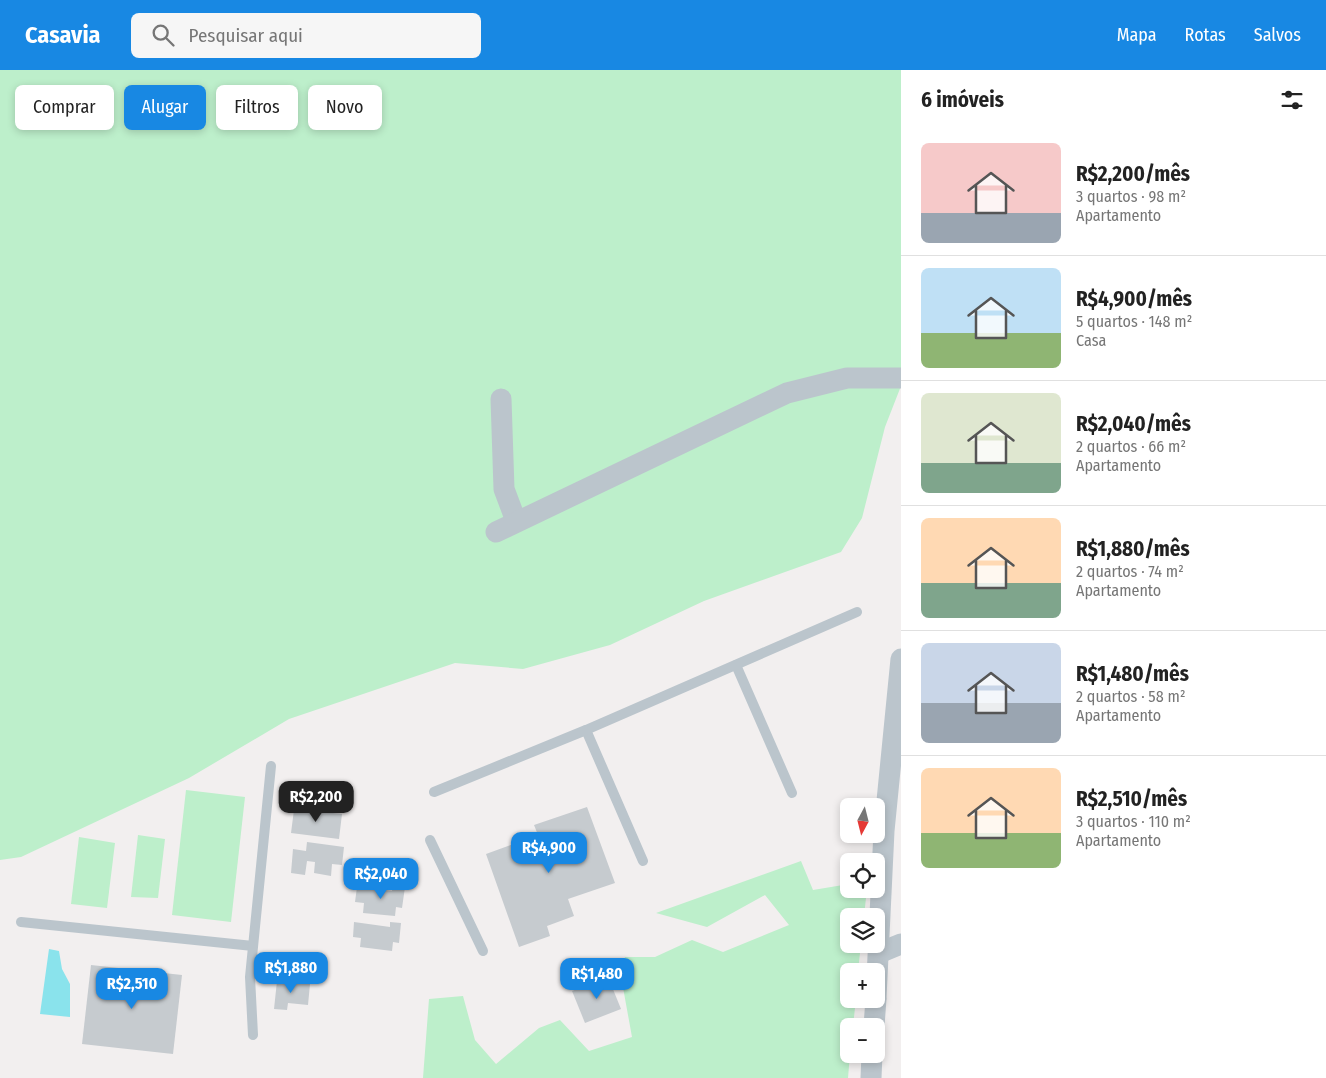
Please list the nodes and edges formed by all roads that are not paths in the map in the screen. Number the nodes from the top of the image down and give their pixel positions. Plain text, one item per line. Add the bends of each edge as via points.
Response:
1 (901, 378) edge
2 (501, 399) dead end
3 (516, 521) junction
4 (496, 532) dead end
5 (857, 612) dead end
6 (901, 659) edge
7 (736, 665) junction
8 (586, 730) junction
9 (271, 766) dead end
10 (434, 792) dead end
11 (792, 793) dead end
12 (893, 827) edge
13 (430, 840) dead end
14 (643, 861) dead end
15 (884, 908) edge
16 (21, 922) dead end
17 (901, 944) edge
18 (253, 946) junction
19 (483, 951) dead end
20 (885, 951) edge
21 (879, 953) edge
22 (878, 963) edge
23 (253, 1035) dead end
24 (872, 1063) edge
25 (871, 1078) edge

1 - 3 street via 848,378 786,393
2 - 3 street via 504,489
3 - 4 street
5 - 7 lane
6 - 12 street
7 - 8 lane
7 - 11 lane
8 - 10 lane
8 - 14 lane
9 - 18 lane
12 - 15 street
13 - 19 lane
16 - 18 lane
17 - 20 street
18 - 23 lane via 250,977
21 - 22 street
24 - 25 street

